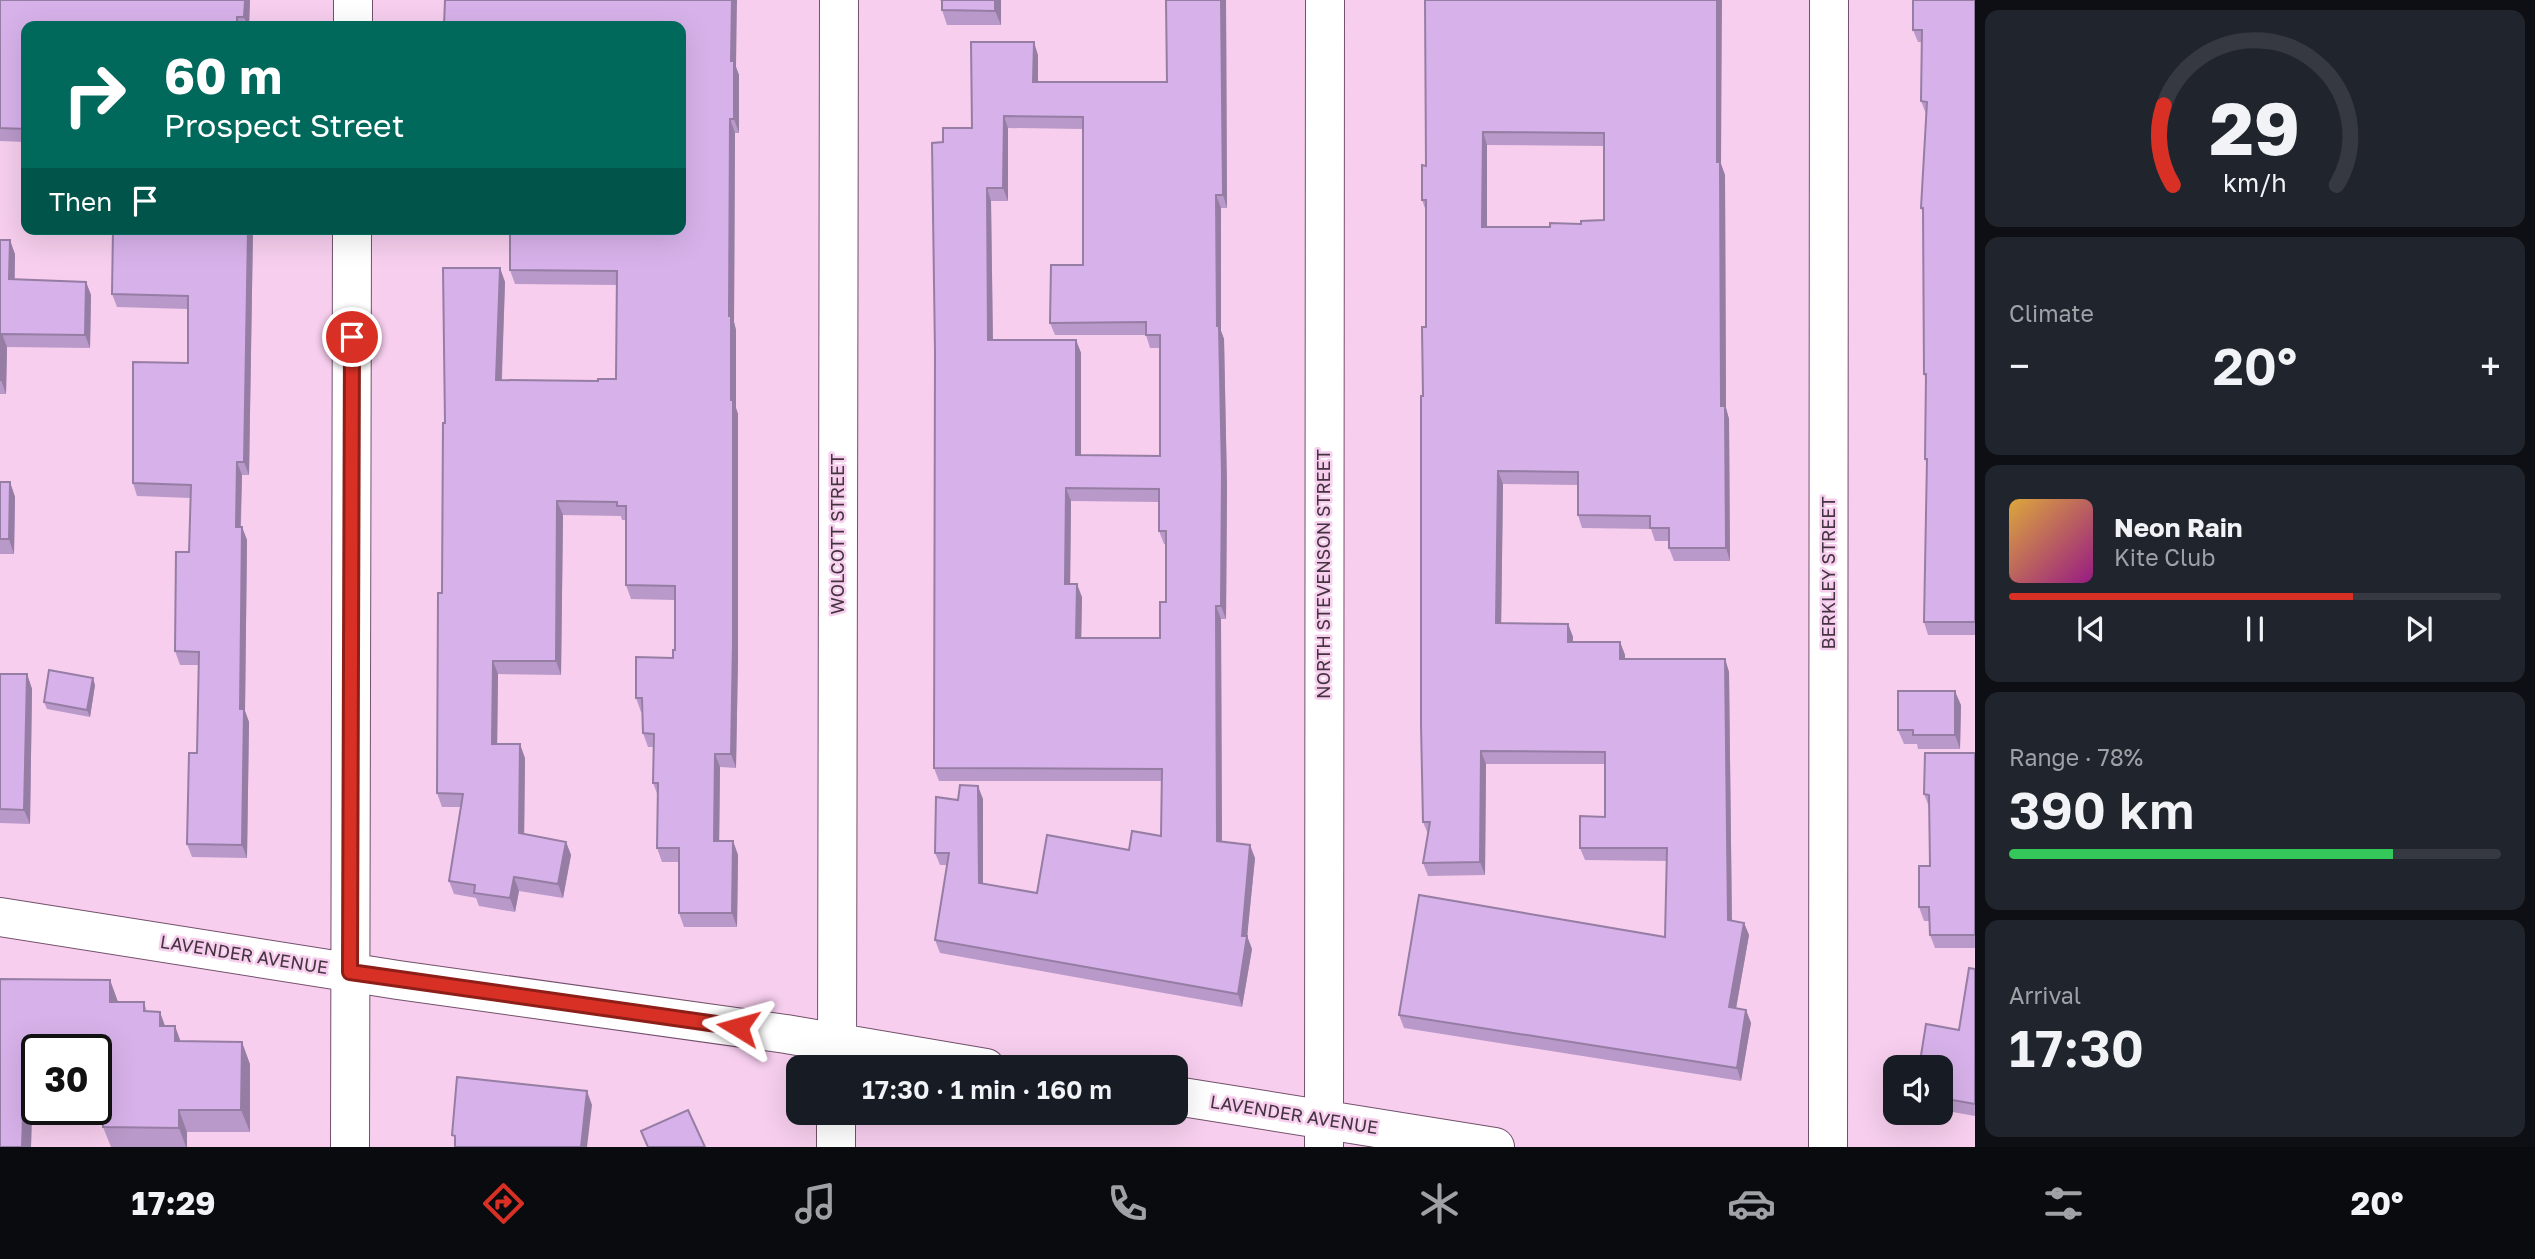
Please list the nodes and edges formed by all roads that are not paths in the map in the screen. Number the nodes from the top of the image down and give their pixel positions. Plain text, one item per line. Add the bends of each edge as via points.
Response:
1 (353, 0) edge
2 (839, 0) edge
3 (1325, 0) edge
4 (1829, 0) edge
5 (353, 21) edge
6 (352, 235) edge
7 (0, 917) edge
8 (350, 972) junction
9 (837, 1055) edge
10 (1188, 1099) edge
11 (836, 1125) edge
12 (1324, 1133) edge
13 (350, 1147) edge
14 (836, 1147) edge
15 (1494, 1147) edge
16 (1828, 1147) edge

1 - 5 street
2 - 9 street, WOLCOTT STREET
3 - 12 street, NORTH STEVENSON STREET
4 - 16 street, BERKLEY STREET
6 - 8 street
7 - 8 street, LAVENDER AVENUE
8 - 9 street, LAVENDER AVENUE via 766,1031
8 - 13 street
10 - 12 street, LAVENDER AVENUE
11 - 14 street
12 - 15 street, LAVENDER AVENUE

